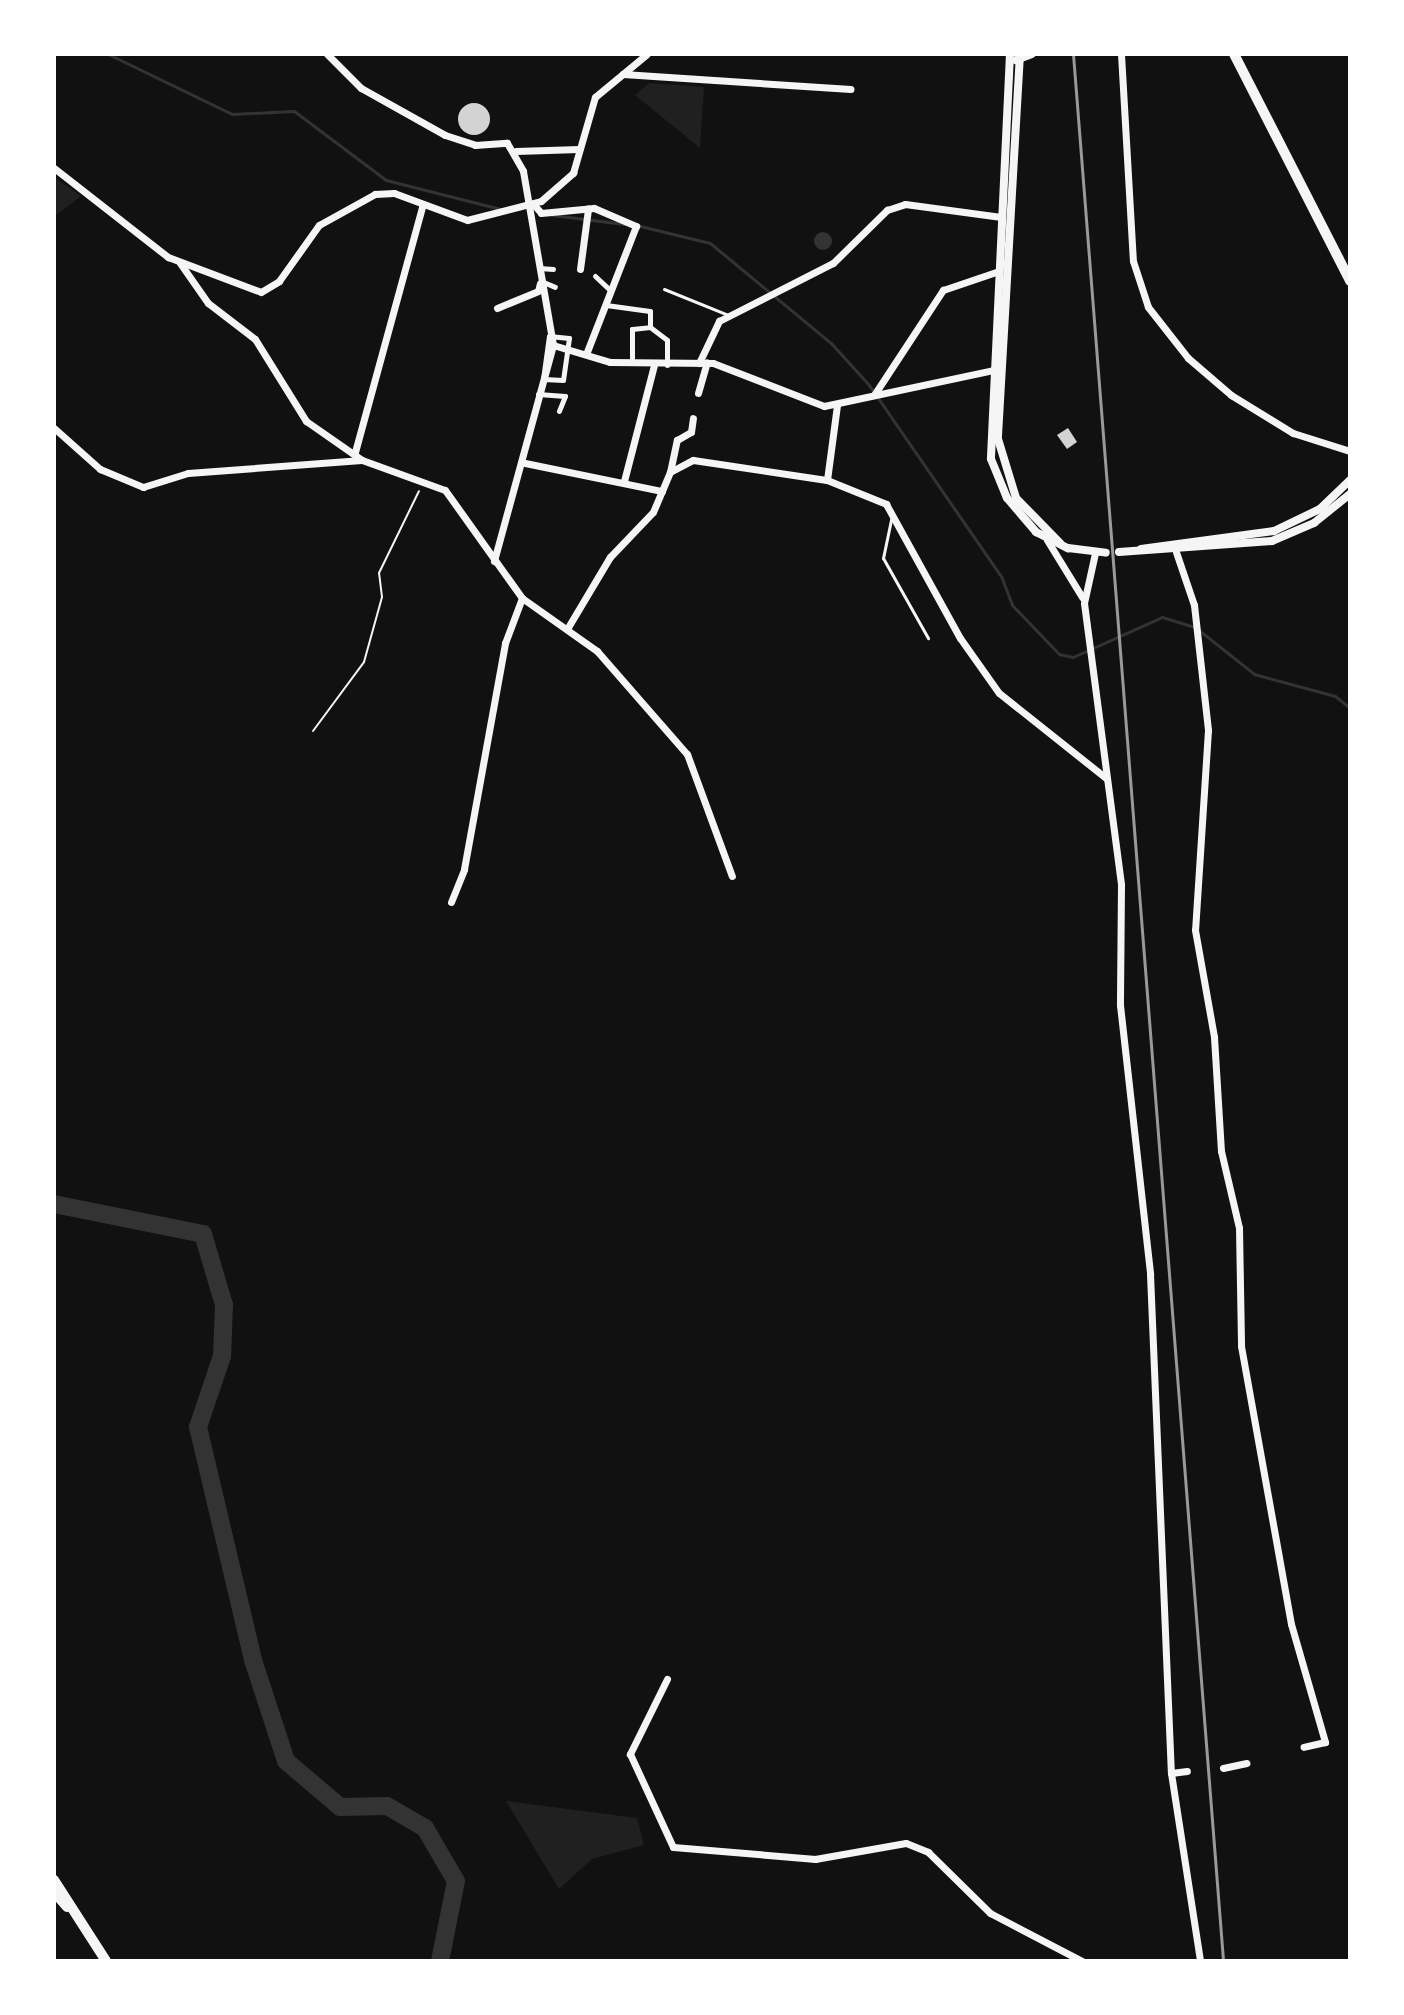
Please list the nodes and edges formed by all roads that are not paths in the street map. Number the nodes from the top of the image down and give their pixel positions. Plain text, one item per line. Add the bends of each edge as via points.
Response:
1 (327, 54) edge
2 (647, 54) edge
3 (1032, 54) edge
4 (1121, 54) edge
5 (1234, 54) edge
6 (1016, 57) edge
7 (623, 74) junction
8 (851, 89) dead end
9 (579, 149) junction
10 (516, 151) junction
11 (54, 168) edge
12 (423, 204) junction
13 (533, 204) junction
14 (588, 209) junction
15 (1001, 217) junction
16 (180, 263) junction
17 (539, 268) junction
18 (553, 269) dead end
19 (580, 269) dead end
20 (996, 272) junction
21 (595, 276) dead end
22 (540, 280) junction
23 (1350, 281) edge
24 (555, 287) dead end
25 (1005, 287) junction
26 (664, 289) dead end
27 (610, 290) junction
28 (606, 305) junction
29 (497, 308) dead end
30 (728, 315) junction
31 (650, 327) junction
32 (549, 336) junction
33 (553, 345) junction
34 (567, 349) junction
35 (586, 354) junction
36 (632, 363) junction
37 (703, 363) junction
38 (654, 365) junction
39 (667, 366) junction
40 (992, 370) junction
41 (543, 379) junction
42 (698, 393) dead end
43 (537, 394) junction
44 (874, 395) junction
45 (837, 405) junction
46 (559, 411) dead end
47 (693, 418) dead end
48 (998, 419) junction
49 (54, 428) edge
50 (1350, 451) edge
51 (355, 452) junction
52 (362, 460) junction
53 (525, 463) junction
54 (670, 472) junction
55 (827, 480) junction
56 (1350, 480) edge
57 (624, 481) junction
58 (662, 491) junction
59 (1350, 494) edge
60 (893, 514) junction
61 (1047, 540) junction
62 (1064, 546) junction
63 (1176, 552) junction
64 (1095, 553) junction
65 (1106, 553) dead end
66 (494, 561) junction
67 (522, 598) junction
68 (1084, 603) junction
69 (567, 629) junction
70 (928, 638) dead end
71 (1106, 778) junction
72 (732, 876) dead end
73 (451, 902) dead end
74 (667, 1679) dead end
75 (1304, 1747) dead end
76 (1246, 1763) dead end
77 (1223, 1768) dead end
78 (1187, 1771) dead end
79 (1171, 1773) junction
80 (54, 1880) edge
81 (54, 1892) edge
82 (93, 1940) junction
83 (106, 1961) edge
84 (1082, 1961) edge
85 (1200, 1961) edge

1 - 10 street via 361,88 452,139 503,141
2 - 7 street
3 - 6 street
4 - 50 street via 1140,291 1171,339 1231,395 1293,433
5 - 23 main road
6 - 15 street
6 - 25 street
7 - 8 street
7 - 9 street via 595,97
9 - 10 street
9 - 13 street via 573,173
10 - 13 street
11 - 16 street
12 - 13 street via 472,220
12 - 16 street via 394,193 362,198 319,225 279,281 261,292
12 - 51 street
13 - 14 street via 541,213
13 - 17 street
14 - 19 street
14 - 27 street via 636,226
15 - 20 street
15 - 30 street via 905,204 887,210 833,263
16 - 51 street via 208,303 255,339 306,421
17 - 18 street
17 - 22 street
20 - 40 street
20 - 44 street via 943,290
21 - 27 street
22 - 24 street
22 - 29 street via 538,291
22 - 32 street
25 - 40 street
25 - 48 street
26 - 30 lane
27 - 28 street
28 - 31 street via 650,311
28 - 35 street
30 - 37 street via 705,340
31 - 36 street via 633,327
31 - 39 street via 665,335
32 - 33 street
32 - 34 street via 569,338
32 - 41 street
33 - 34 street
33 - 41 street
34 - 35 street
34 - 41 street via 563,380
35 - 36 street
36 - 38 street
37 - 39 street
37 - 42 street
37 - 45 street via 801,401
38 - 39 street
38 - 57 street
40 - 44 street
40 - 48 street
40 - 61 street via 989,440 998,481 1021,517
41 - 43 street
43 - 46 street via 565,396
43 - 53 street
44 - 45 street
45 - 55 street
47 - 54 street via 691,432 677,440
48 - 62 street via 1009,484 1036,524
49 - 52 street via 100,469 143,487 188,473
51 - 52 street
52 - 66 street via 445,490 464,509
53 - 57 street
53 - 66 street
54 - 55 street via 693,460
54 - 58 street
55 - 60 street via 873,497
56 - 63 street via 1320,509 1274,531 1124,552
57 - 58 street
58 - 69 street
59 - 63 street via 1285,536
60 - 70 lane via 883,558
60 - 71 street via 902,541 999,693
61 - 62 street
61 - 68 street
62 - 64 street
63 - 75 street via 1194,605 1207,716 1207,783 1192,899 1214,1037 1221,1151 1239,1228 1241,1346 1291,1624 1325,1742
64 - 65 street
64 - 68 street
66 - 67 street
67 - 69 street
67 - 73 street via 505,643 464,869
68 - 71 street
69 - 72 street via 597,651 687,754
71 - 79 street via 1121,885 1127,1099 1150,1274
74 - 84 street via 630,1754 673,1847 815,1859 906,1843 928,1852 990,1913
76 - 77 street
78 - 79 street
79 - 85 street
80 - 82 main road
81 - 82 main road
82 - 83 main road

